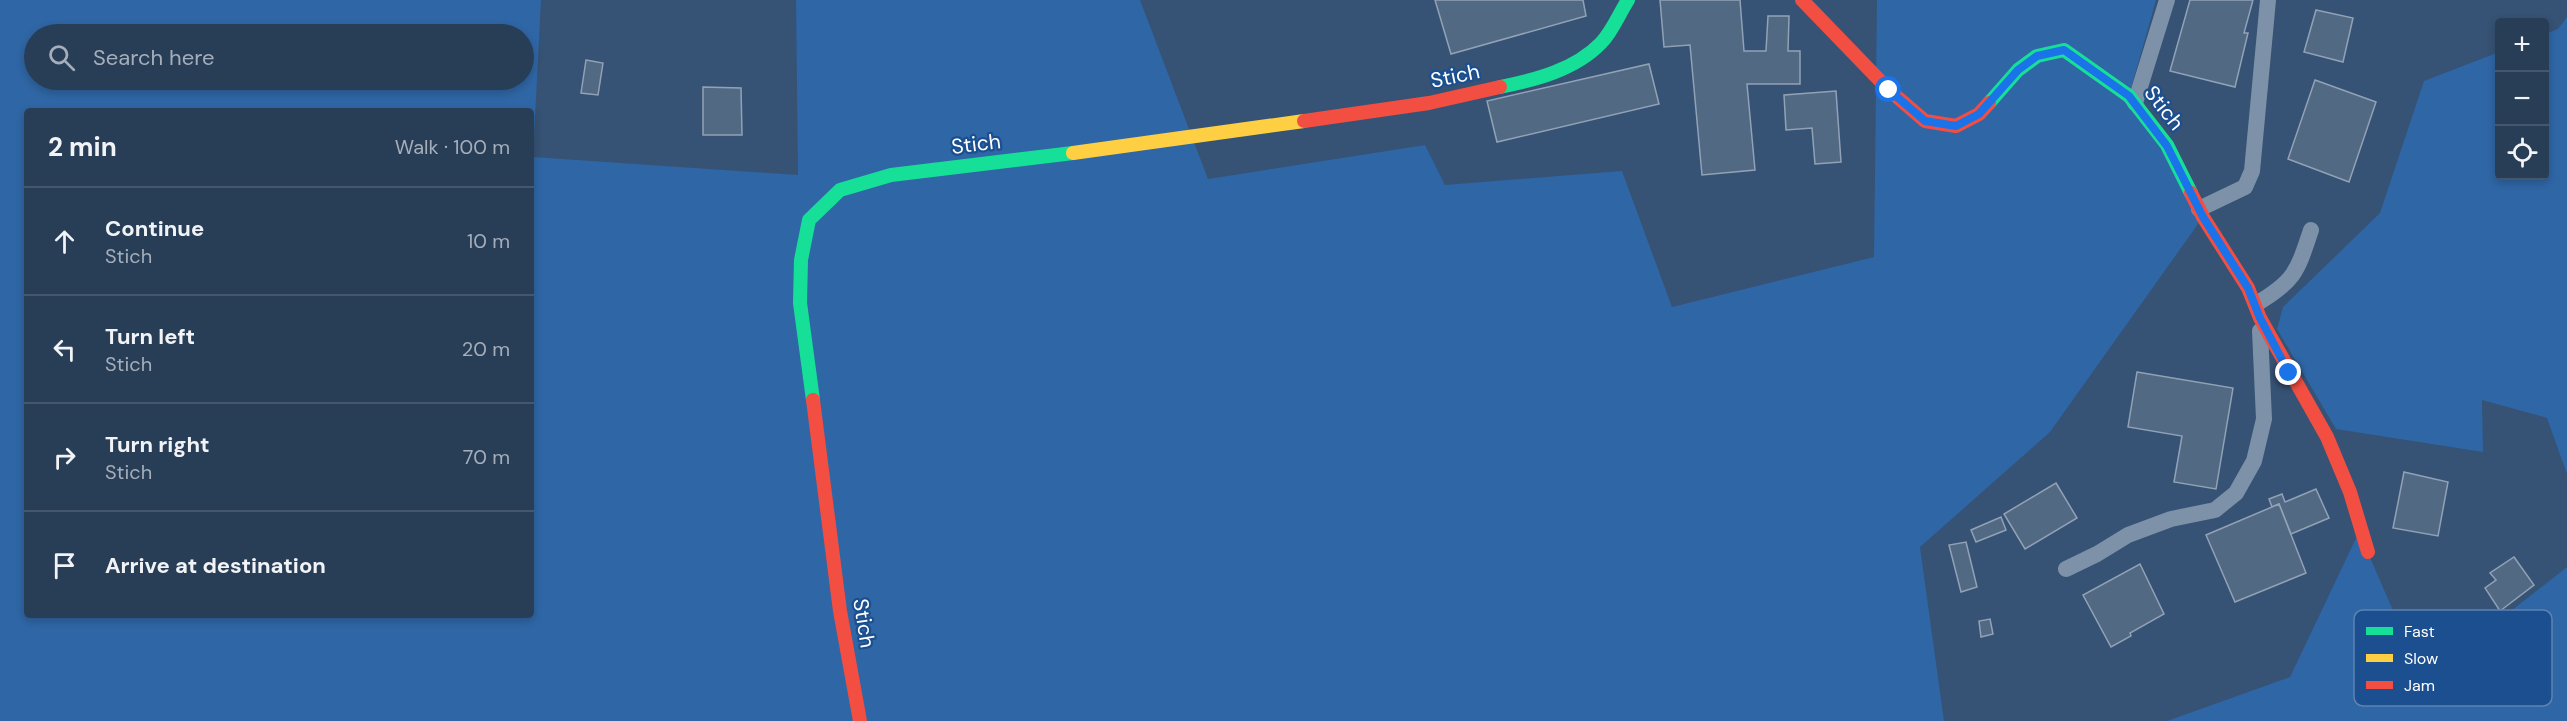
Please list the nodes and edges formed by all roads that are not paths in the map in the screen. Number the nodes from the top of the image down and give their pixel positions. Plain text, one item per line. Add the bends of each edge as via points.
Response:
1 (1628, 0) edge
2 (1802, 0) edge
3 (2167, 0) edge
4 (2268, 0) edge
5 (2134, 103) junction
6 (2199, 209) junction
7 (2311, 230) dead end
8 (2258, 311) junction
9 (2368, 552) dead end
10 (2066, 569) dead end
11 (860, 721) edge

1 - 11 street, Stich via 1601,43 1570,66 1529,81 1429,103 891,175 840,190 809,220 801,260 800,303 840,611
2 - 5 street, Stich via 1889,90 1925,121 1956,126 1979,114 2018,70 2037,56 2064,50
3 - 5 lane
4 - 6 lane via 2253,171 2245,187
5 - 6 street, Stich via 2167,146
6 - 8 street, Stich
7 - 8 lane via 2299,266
8 - 9 street, Stich via 2327,437 2350,492
8 - 10 lane via 2265,420 2254,461 2236,493 2214,510 2171,519 2128,535

